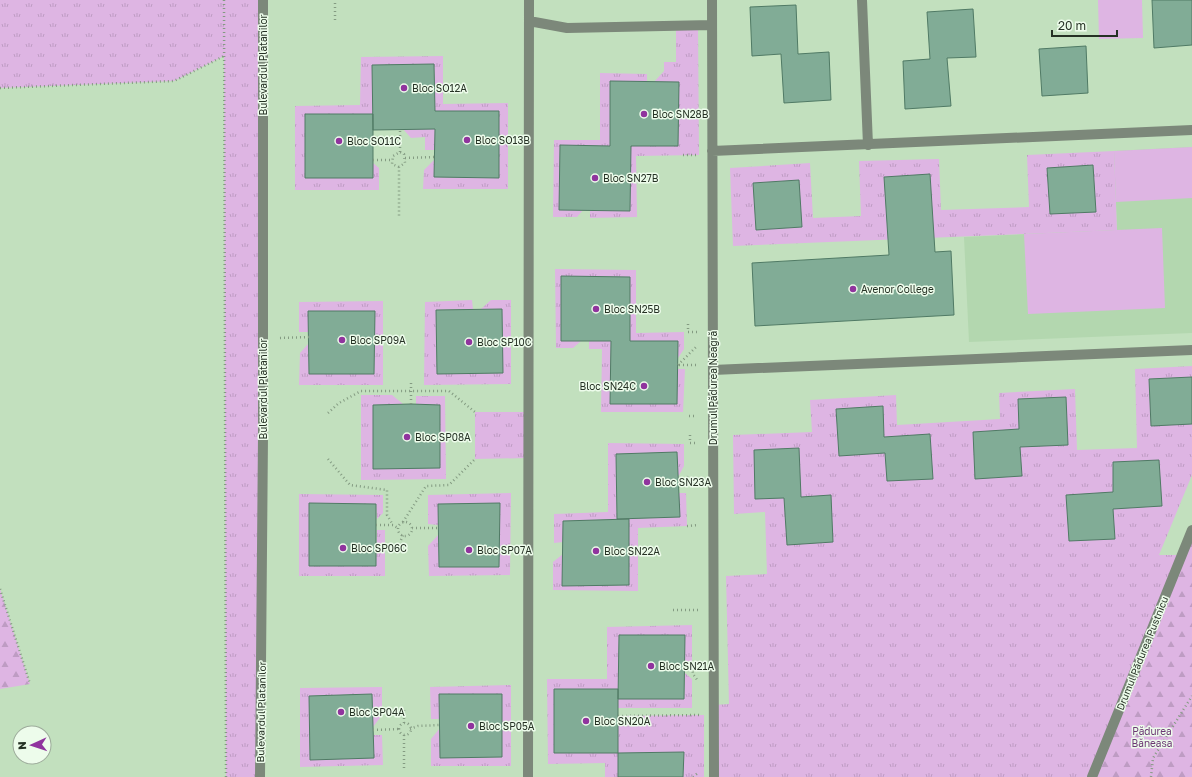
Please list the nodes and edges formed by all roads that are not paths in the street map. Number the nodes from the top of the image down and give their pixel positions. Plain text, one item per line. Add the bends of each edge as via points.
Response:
1 (263, 0) edge
2 (529, 0) edge
3 (712, 0) edge
4 (862, 0) edge
5 (529, 21) junction
6 (712, 25) junction
7 (1192, 130) edge
8 (868, 145) junction
9 (712, 150) junction
10 (1192, 350) edge
11 (713, 370) junction
12 (1192, 530) edge
13 (260, 777) edge
14 (528, 777) edge
15 (714, 777) edge
16 (1092, 777) edge

1 - 13 street, Bulevardul Platanilor
2 - 5 street
3 - 6 street, Drumul Pădurea Neagră
4 - 8 street
5 - 6 street via 567,28
5 - 14 street
6 - 9 street, Drumul Pădurea Neagră
7 - 8 street
8 - 9 street
9 - 11 street, Drumul Pădurea Neagră
10 - 11 street
11 - 15 street, Drumul Pădurea Neagră
12 - 16 street, Drumul Pădurea Pustnicu

